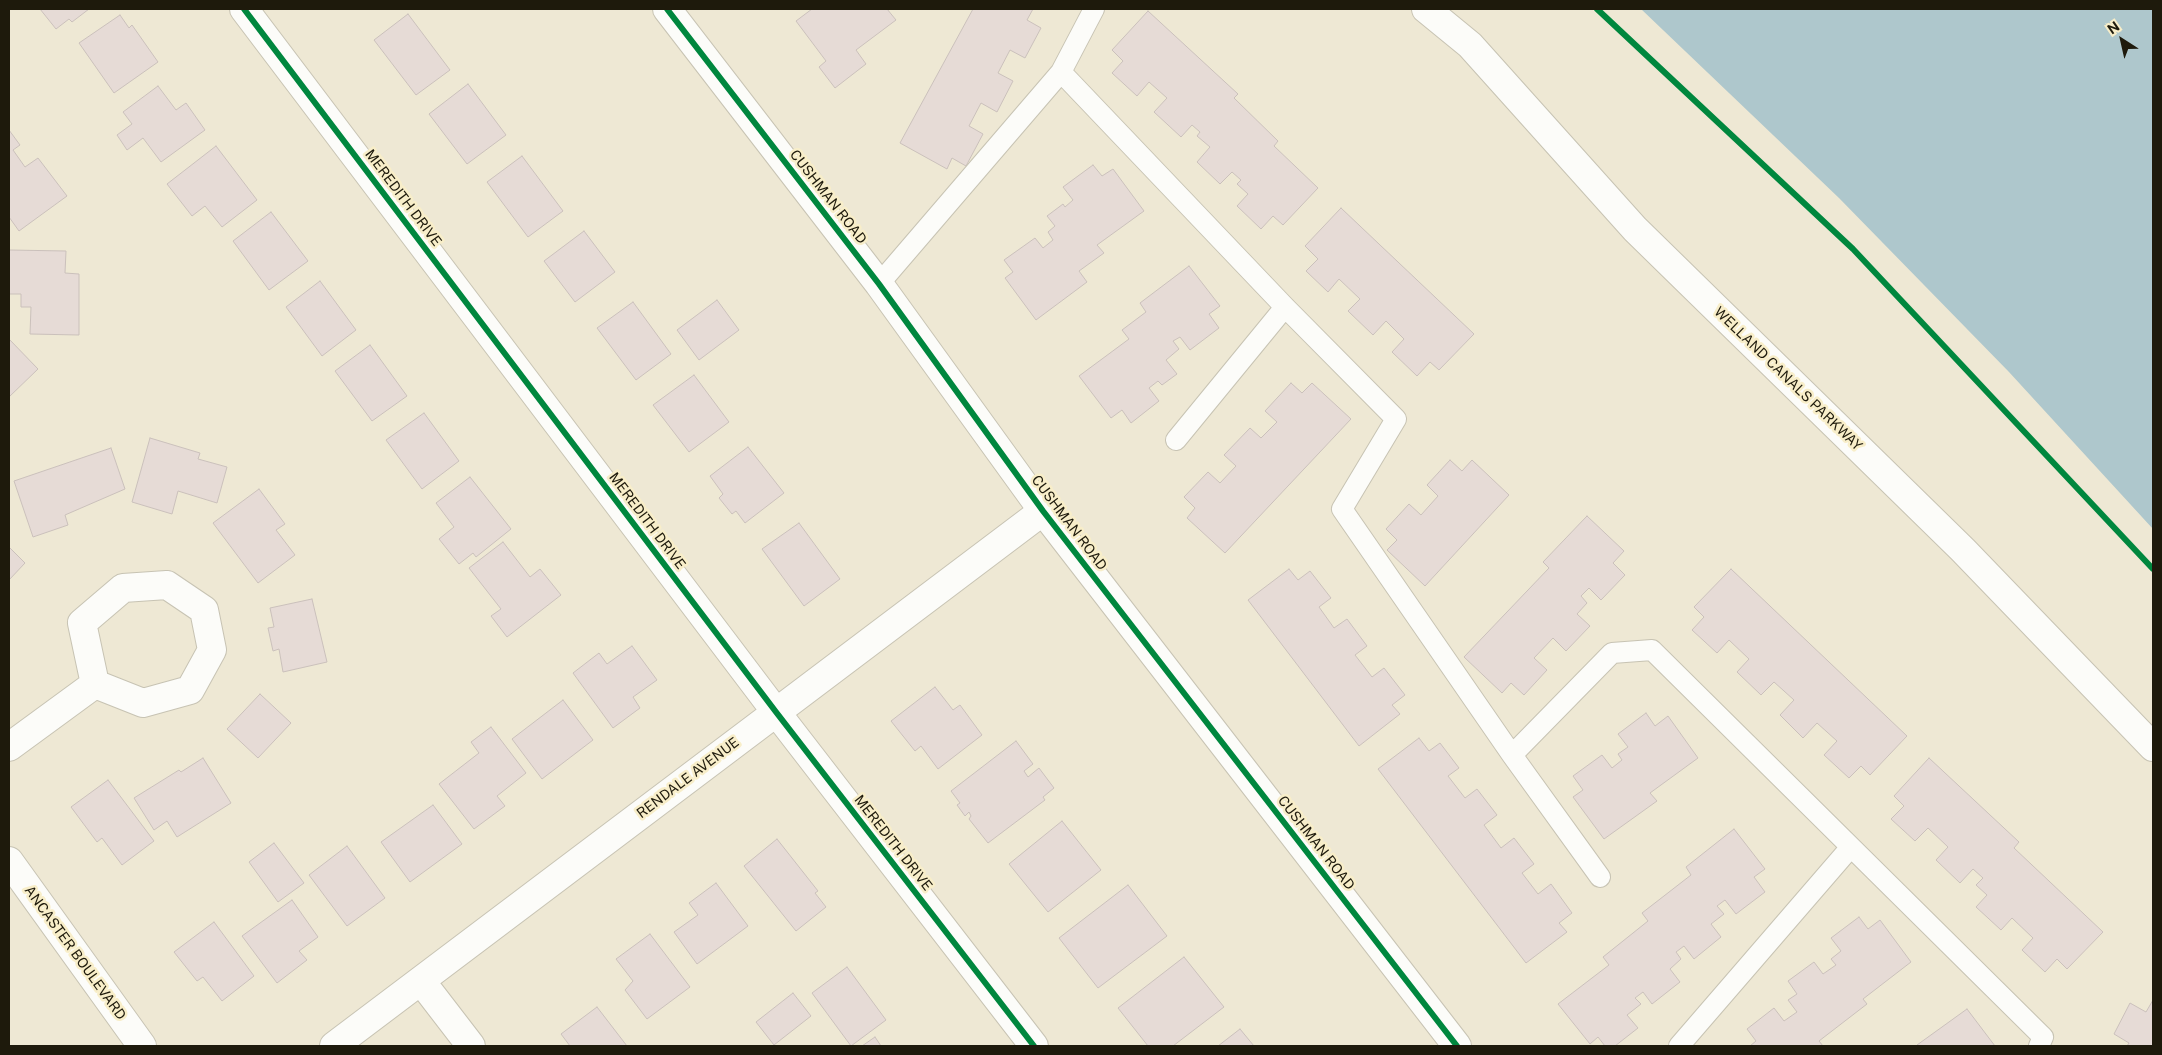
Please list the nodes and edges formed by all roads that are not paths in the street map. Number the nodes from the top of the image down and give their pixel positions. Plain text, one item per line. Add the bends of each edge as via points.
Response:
1 (244, 9) edge
2 (667, 9) edge
3 (1094, 9) edge
4 (1426, 9) edge
5 (1062, 72) junction
6 (879, 284) junction
7 (1285, 307) junction
8 (1176, 440) dead end
9 (1043, 511) junction
10 (95, 684) junction
11 (776, 712) junction
12 (9, 746) edge
13 (2153, 747) edge
14 (1512, 755) junction
15 (1850, 848) junction
16 (9, 861) edge
17 (1600, 877) dead end
18 (421, 981) junction
19 (142, 1046) edge
20 (334, 1046) edge
21 (471, 1046) edge
22 (1034, 1046) edge
23 (1457, 1046) edge
24 (1679, 1046) edge
25 (2038, 1046) edge

1 - 11 street, MEREDITH DRIVE
2 - 6 street, CUSHMAN ROAD
3 - 5 lane
4 - 13 street, WELLAND CANALS PARKWAY via 1470,45 1635,229 1963,550
5 - 6 lane
5 - 7 lane
6 - 9 street, CUSHMAN ROAD
7 - 8 lane
7 - 14 lane via 1396,419 1342,509
9 - 11 street, RENDALE AVENUE
9 - 23 street, CUSHMAN ROAD
10 - 10 street via 143,704 190,690 212,650 204,610 167,585 123,588 82,623
10 - 12 street
11 - 18 street, RENDALE AVENUE
11 - 22 street, MEREDITH DRIVE
14 - 15 lane via 1612,653 1652,650
14 - 17 lane
15 - 24 lane
15 - 25 lane via 2043,1037
16 - 19 street, ANCASTER BOULEVARD
18 - 20 street, RENDALE AVENUE
18 - 21 street

